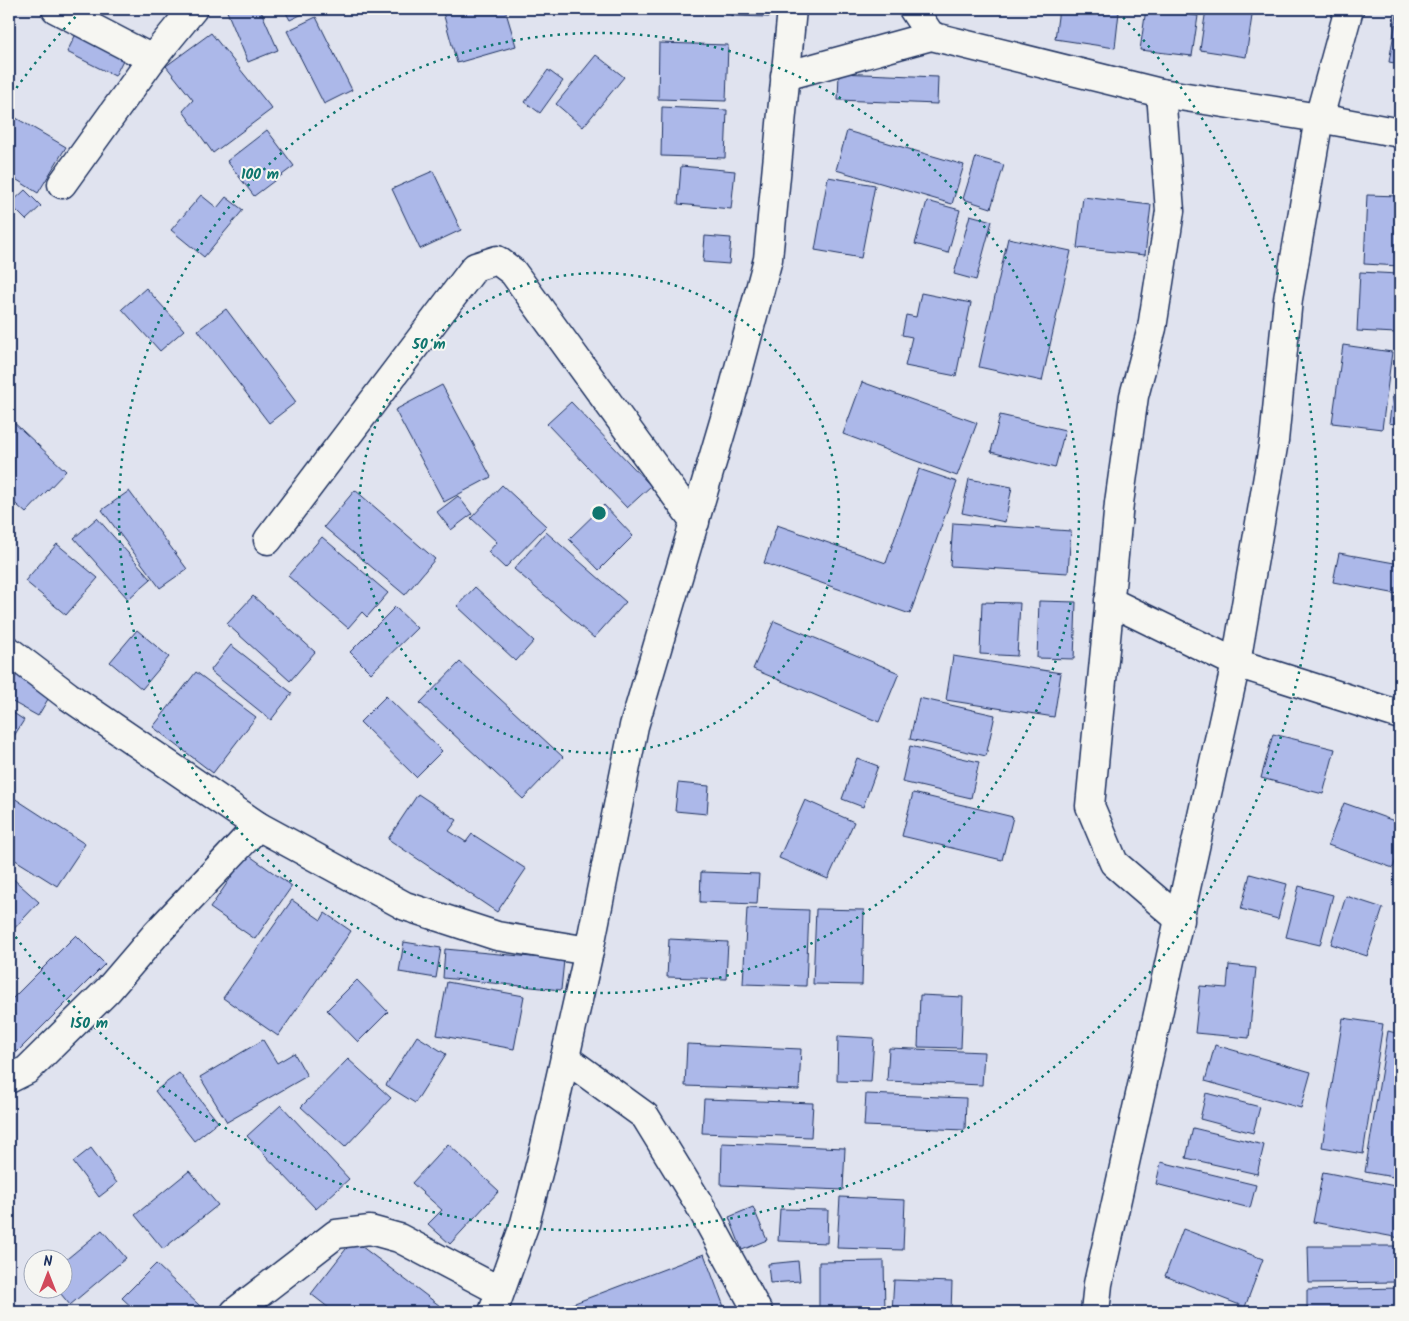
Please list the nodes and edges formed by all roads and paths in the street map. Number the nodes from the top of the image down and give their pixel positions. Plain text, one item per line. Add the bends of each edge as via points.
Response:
1 (56, 9) edge
2 (193, 9) edge
3 (792, 9) edge
4 (913, 9) edge
5 (1349, 9) edge
6 (931, 36) junction
7 (152, 59) junction
8 (785, 76) junction
9 (1161, 93) junction
10 (1319, 118) junction
11 (1400, 133) edge
12 (62, 184) dead end
13 (695, 522) junction
14 (268, 540) dead end
15 (1109, 600) junction
16 (9, 652) edge
17 (1236, 663) junction
18 (1400, 715) edge
19 (258, 826) junction
20 (1180, 920) junction
21 (589, 951) junction
22 (565, 1058) junction
23 (9, 1079) edge
24 (496, 1301) edge
25 (235, 1312) edge
26 (758, 1312) edge
27 (1095, 1312) edge

1 - 7 street
2 - 7 street
3 - 8 street
4 - 6 street
5 - 10 street
6 - 8 street
6 - 9 street
7 - 12 street
8 - 13 street via 768,259
9 - 10 street
9 - 15 street via 1170,210 1152,328 1133,406
10 - 11 street
10 - 17 street via 1288,299 1274,441
13 - 14 street via 513,272 497,260 475,267
13 - 21 street via 634,726
15 - 17 street
15 - 20 street via 1090,806 1114,863
16 - 19 street
17 - 18 street
17 - 20 street
19 - 21 street via 404,906 498,936
19 - 23 street via 108,990 27,1070
20 - 27 street via 1098,1284
21 - 22 street
22 - 24 street via 525,1223
22 - 26 street via 645,1116 699,1204
24 - 25 street via 399,1238 370,1230 336,1234

